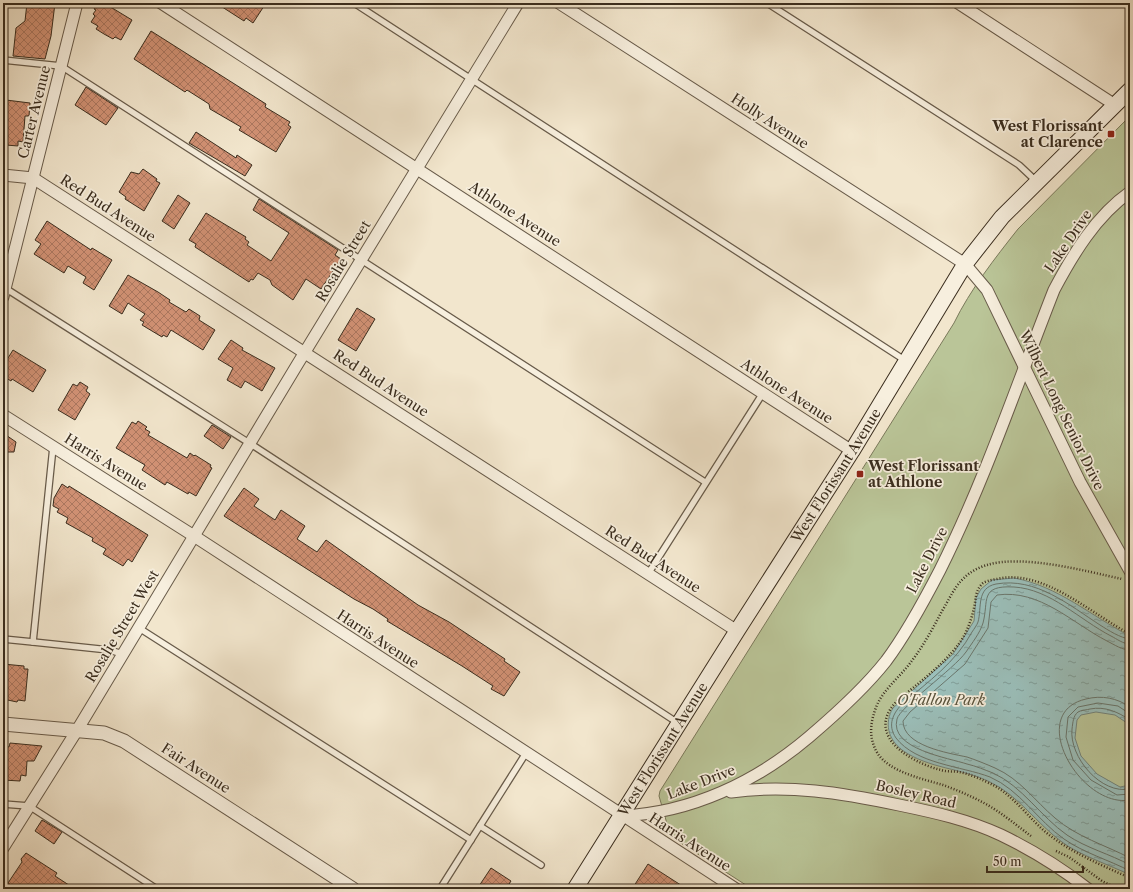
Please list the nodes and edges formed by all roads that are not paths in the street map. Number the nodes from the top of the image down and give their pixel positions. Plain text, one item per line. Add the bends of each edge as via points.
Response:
1 (77, 3) edge
2 (161, 3) edge
3 (354, 3) edge
4 (518, 3) edge
5 (559, 3) edge
6 (767, 3) edge
7 (958, 3) edge
8 (3, 60) edge
9 (61, 66) junction
10 (472, 79) junction
11 (1130, 90) edge
12 (1115, 105) junction
13 (417, 168) junction
14 (3, 175) edge
15 (33, 178) junction
16 (1036, 182) junction
17 (1130, 192) edge
18 (361, 259) junction
19 (965, 264) junction
20 (4, 291) edge
21 (304, 352) junction
22 (907, 361) junction
23 (1024, 367) junction
24 (762, 393) junction
25 (3, 415) edge
26 (250, 443) junction
27 (53, 446) junction
28 (852, 451) junction
29 (705, 482) junction
30 (194, 536) junction
31 (1130, 571) edge
32 (648, 574) junction
33 (139, 628) junction
34 (737, 631) junction
35 (3, 639) edge
36 (33, 642) junction
37 (123, 654) junction
38 (679, 723) junction
39 (3, 724) edge
40 (76, 732) junction
41 (526, 754) junction
42 (720, 793) junction
43 (3, 804) edge
44 (30, 806) junction
45 (621, 816) junction
46 (480, 826) junction
47 (471, 840) junction
48 (3, 848) edge
49 (541, 865) dead end
50 (157, 889) edge
51 (353, 889) edge
52 (440, 889) edge
53 (575, 889) edge
54 (736, 889) edge
55 (1088, 889) edge

1 - 9 street, Carter Avenue
2 - 13 street, Athlone Avenue
3 - 10 lane
4 - 10 street, Rosalie Street
5 - 19 street, Holly Avenue
6 - 16 lane via 1019,166
7 - 12 street
8 - 9 lane
9 - 15 street, Carter Avenue
9 - 18 lane
10 - 13 street, Rosalie Street
10 - 22 lane
11 - 12 main road, West Florissant Avenue
12 - 16 main road, West Florissant Avenue
13 - 18 street, Rosalie Street
13 - 24 street, Athlone Avenue
14 - 15 street, Red Bud Avenue
15 - 20 street, Carter Avenue
15 - 21 street, Red Bud Avenue
16 - 19 main road, West Florissant Avenue via 1002,217
17 - 23 street, Lake Drive via 1107,212 1068,264 1054,290
18 - 21 street, Rosalie Street
18 - 29 lane
19 - 22 main road, West Florissant Avenue
19 - 23 street, Wilbert Long Senior Drive via 987,290
20 - 26 lane
21 - 26 street, Rosalie Street
21 - 32 street, Red Bud Avenue
22 - 28 main road, West Florissant Avenue
23 - 31 street, Wilbert Long Senior Drive via 1080,482
23 - 42 street, Lake Drive via 956,538 926,595 886,661 857,693 791,752 757,775
24 - 28 street, Athlone Avenue
24 - 29 lane
25 - 27 street, Harris Avenue
26 - 30 street, Rosalie Street
26 - 38 lane
27 - 30 street, Harris Avenue
27 - 36 lane
28 - 34 main road, West Florissant Avenue
29 - 32 lane
30 - 33 street, Rosalie Street West
30 - 41 street, Harris Avenue
32 - 34 street, Red Bud Avenue
33 - 37 street, Rosalie Street West
33 - 47 lane
34 - 38 main road, West Florissant Avenue
35 - 36 lane
36 - 37 lane via 109,650
37 - 40 street, Rosalie Street West
38 - 45 main road, West Florissant Avenue
39 - 40 street, Fair Avenue
40 - 44 street
40 - 51 street, Fair Avenue via 104,734 124,740
41 - 45 street, Harris Avenue
41 - 46 lane
42 - 45 street, Lake Drive via 671,810 648,815
42 - 55 street, Bosley Road via 759,788 802,789 851,795 924,810 999,834 1062,870
43 - 44 lane
44 - 48 street
44 - 50 lane
45 - 53 main road, West Florissant Avenue
45 - 54 street, Harris Avenue
46 - 47 lane
46 - 49 lane
47 - 52 lane

